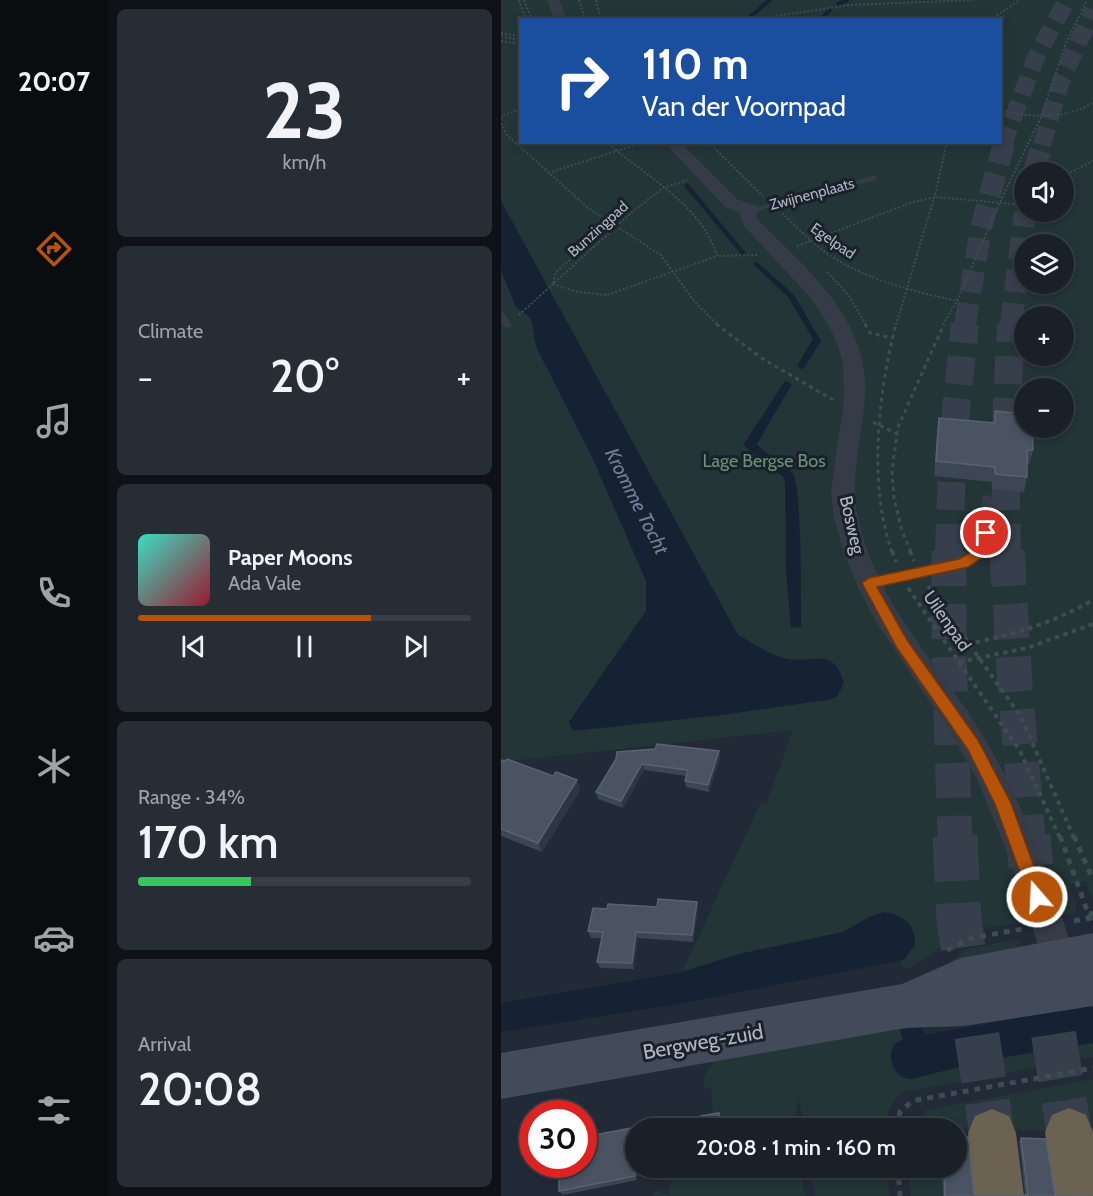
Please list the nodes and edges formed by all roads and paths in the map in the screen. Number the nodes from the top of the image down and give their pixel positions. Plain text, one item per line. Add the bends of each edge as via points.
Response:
1 (519, 0) edge
2 (523, 0) edge
3 (553, 0) edge
4 (579, 0) edge
5 (596, 0) edge
6 (973, 0) edge
7 (1020, 0) edge
8 (1087, 0) edge
9 (525, 18) edge
10 (531, 18) edge
11 (560, 18) edge
12 (584, 18) edge
13 (600, 18) edge
14 (762, 18) edge
15 (993, 18) edge
16 (501, 34) edge
17 (519, 38) edge
18 (501, 41) edge
19 (519, 44) edge
20 (1093, 103) edge
21 (519, 110) edge
22 (1002, 111) edge
23 (1041, 117) junction
24 (501, 121) edge
25 (608, 144) edge
26 (637, 144) edge
27 (673, 144) edge
28 (710, 144) edge
29 (947, 144) edge
30 (614, 150) junction
31 (1093, 161) edge
32 (1074, 170) edge
33 (548, 173) junction
34 (704, 175) junction
35 (873, 178) dead end
36 (663, 188) junction
37 (935, 198) junction
38 (999, 204) junction
39 (1014, 204) edge
40 (773, 205) junction
41 (751, 210) junction
42 (611, 224) junction
43 (616, 227) junction
44 (812, 242) junction
45 (779, 251) junction
46 (717, 256) junction
47 (675, 272) junction
48 (553, 284) junction
49 (907, 289) junction
50 (957, 301) junction
51 (501, 315) edge
52 (517, 316) dead end
53 (507, 325) dead end
54 (853, 412) junction
55 (880, 426) junction
56 (897, 434) junction
57 (987, 498) dead end
58 (920, 572) junction
59 (902, 576) junction
60 (869, 583) junction
61 (1093, 600) edge
62 (1093, 624) edge
63 (967, 644) junction
64 (980, 659) junction
65 (959, 662) junction
66 (1093, 880) edge
67 (1093, 909) edge
68 (1083, 954) edge
69 (1093, 1068) edge
70 (501, 1076) edge
71 (898, 1118) edge
72 (1069, 1132) tunnel mouth
73 (992, 1133) tunnel mouth
74 (899, 1178) edge
75 (900, 1196) edge
76 (999, 1196) edge
77 (1079, 1196) edge

1 - 9 path
2 - 10 path
3 - 11 street
4 - 12 path
5 - 13 path
6 - 14 path via 850,5
7 - 15 path
8 - 23 path via 1066,43
16 - 17 path
18 - 19 path
20 - 23 path via 1067,114
21 - 24 path via 504,115
22 - 23 path
23 - 38 path
24 - 33 path via 507,135
25 - 30 path
26 - 30 path
27 - 34 street
28 - 40 path, Egelpad
29 - 37 path, Uilenpad
30 - 33 path
30 - 36 path
31 - 32 path
33 - 42 path
34 - 36 path, Bunzingpad
34 - 41 street via 731,203
35 - 40 lane, Zwijnenplaats
36 - 43 path, Bunzingpad
36 - 46 path via 694,216
37 - 38 path
37 - 44 path
37 - 49 path, Uilenpad
38 - 39 path
38 - 50 path
40 - 41 lane, Zwijnenplaats
40 - 44 path, Egelpad
41 - 45 street, Bosweg via 747,214 750,222
42 - 43 path
42 - 48 path via 556,272
43 - 47 path via 661,255
43 - 48 path, Bunzingpad
44 - 49 path, Egelpad via 858,271
45 - 46 path
45 - 54 street, Bosweg via 836,319 854,372
46 - 47 path
47 - 48 path via 607,295
47 - 54 path via 689,295 715,322
48 - 52 path, Bunzingpad
49 - 50 path, Egelpad
49 - 55 path, Uilenpad via 893,338
50 - 56 path via 936,338
51 - 53 lane
54 - 55 path
54 - 60 street, Bosweg via 843,491 848,524
55 - 56 path
55 - 59 path, Uilenpad via 877,495
56 - 58 path via 894,498 902,531
57 - 58 lane via 986,533 978,554 963,563
58 - 59 lane
58 - 63 path
59 - 60 lane
59 - 65 path, Uilenpad
60 - 68 street, Bosweg via 902,644 973,745
61 - 63 path via 1022,633
62 - 64 path via 1054,641
63 - 64 path
64 - 65 path
64 - 66 path via 1021,717
65 - 68 path, Uilenpad via 998,716 1041,791 1063,842
67 - 68 path
68 - 70 street, Bergweg-zuid via 964,1004 905,1005
69 - 71 path via 912,1101 902,1107
72 - 77 highway
73 - 76 highway
74 - 75 path

